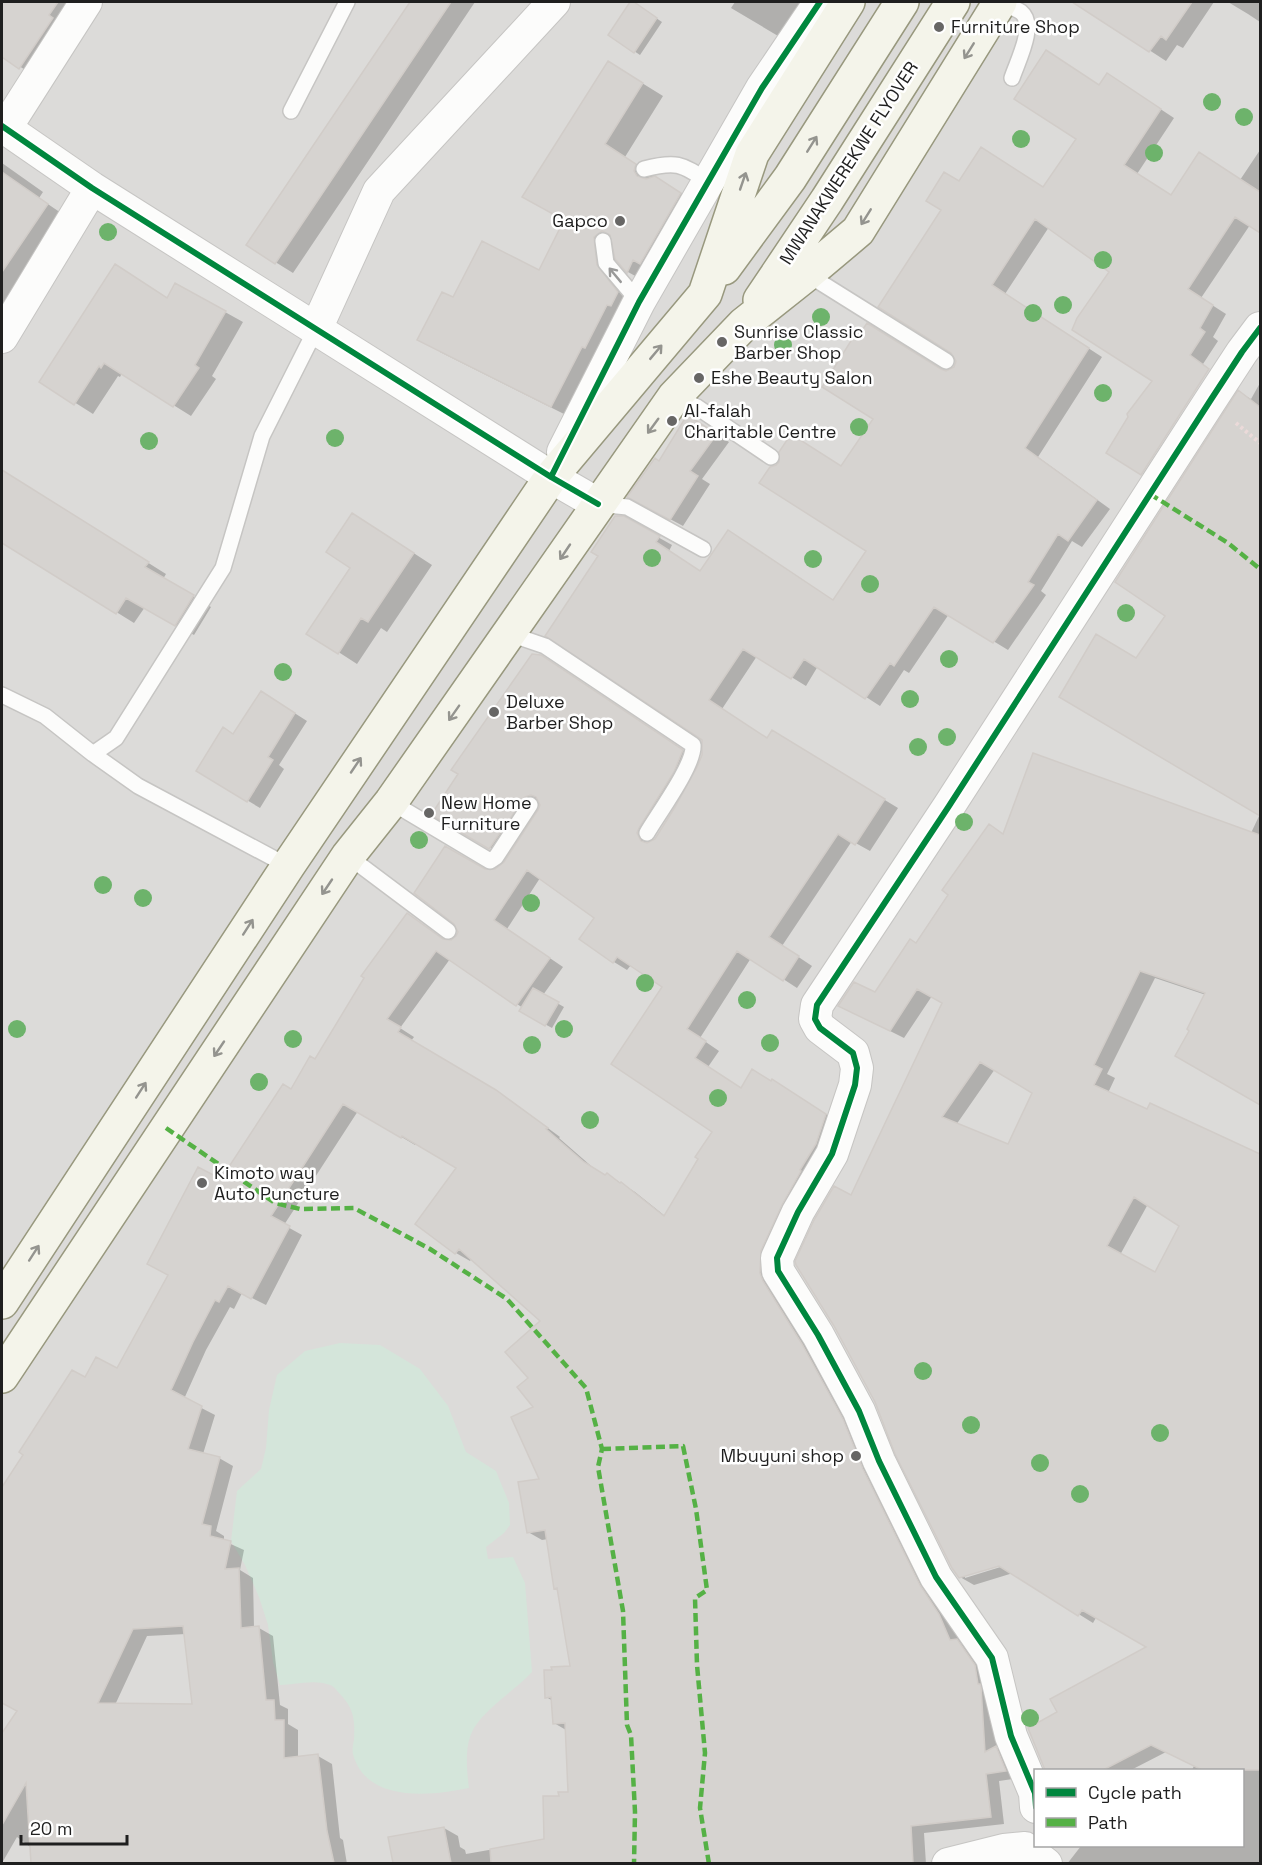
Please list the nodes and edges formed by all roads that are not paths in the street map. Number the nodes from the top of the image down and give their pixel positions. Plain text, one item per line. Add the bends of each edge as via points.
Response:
1 (86, 2) edge
2 (347, 2) edge
3 (554, 2) edge
4 (820, 2) edge
5 (848, 2) edge
6 (902, 2) edge
7 (953, 2) edge
8 (1000, 2) edge
9 (1012, 78) dead end
10 (291, 111) dead end
11 (3, 127) edge
12 (644, 170) dead end
13 (708, 182) junction
14 (92, 188) junction
15 (603, 241) dead end
16 (807, 274) junction
17 (705, 294) junction
18 (639, 302) junction
19 (744, 324) junction
20 (1260, 328) edge
21 (316, 329) junction
22 (2, 337) edge
23 (946, 361) dead end
24 (674, 397) junction
25 (771, 457) dead end
26 (550, 477) junction
27 (598, 504) junction
28 (704, 549) dead end
29 (510, 634) junction
30 (2, 695) edge
31 (93, 754) junction
32 (391, 802) junction
33 (530, 805) dead end
34 (647, 833) dead end
35 (348, 856) junction
36 (288, 866) junction
37 (447, 932) dead end
38 (2, 1302) edge
39 (2, 1376) edge
40 (1034, 1791) edge
41 (1035, 1849) edge
42 (948, 1863) edge

1 - 11 street
2 - 10 lane
3 - 21 street via 379,191
4 - 13 street via 762,88
17 -> 5 main road via 752,154
17 -> 6 main road via 790,178
7 - 19 main road, MWANAKWEREKWE FLYOVER
8 - 9 lane via 1022,13 1028,23 1028,34
8 -> 16 main road via 858,231
11 - 14 street
12 - 13 lane via 672,165 688,168
13 - 18 street
14 - 21 street
14 - 22 street
18 -> 15 lane via 606,262
16 - 19 main road
16 - 23 lane
26 -> 17 main road
18 - 26 street
19 - 24 main road
20 - 40 street via 817,1005 815,1019 820,1028 853,1053 857,1068 855,1085 832,1154 798,1212 776,1265 859,1411 936,1577 992,1658 1011,1736
21 - 26 street
21 - 31 lane via 262,436 223,568 116,738
24 - 25 lane via 697,407
24 -> 27 main road
26 - 27 street
36 -> 26 main road
27 - 28 lane via 627,507
27 -> 29 main road
29 -> 32 main road
29 - 34 lane via 545,646 693,745 694,753 684,773
30 - 31 lane via 45,716
31 - 36 lane via 138,786
32 - 33 lane via 489,861 496,857
32 - 35 main road
35 - 37 lane
35 -> 39 main road
38 -> 36 main road
41 - 42 street via 1004,1850

